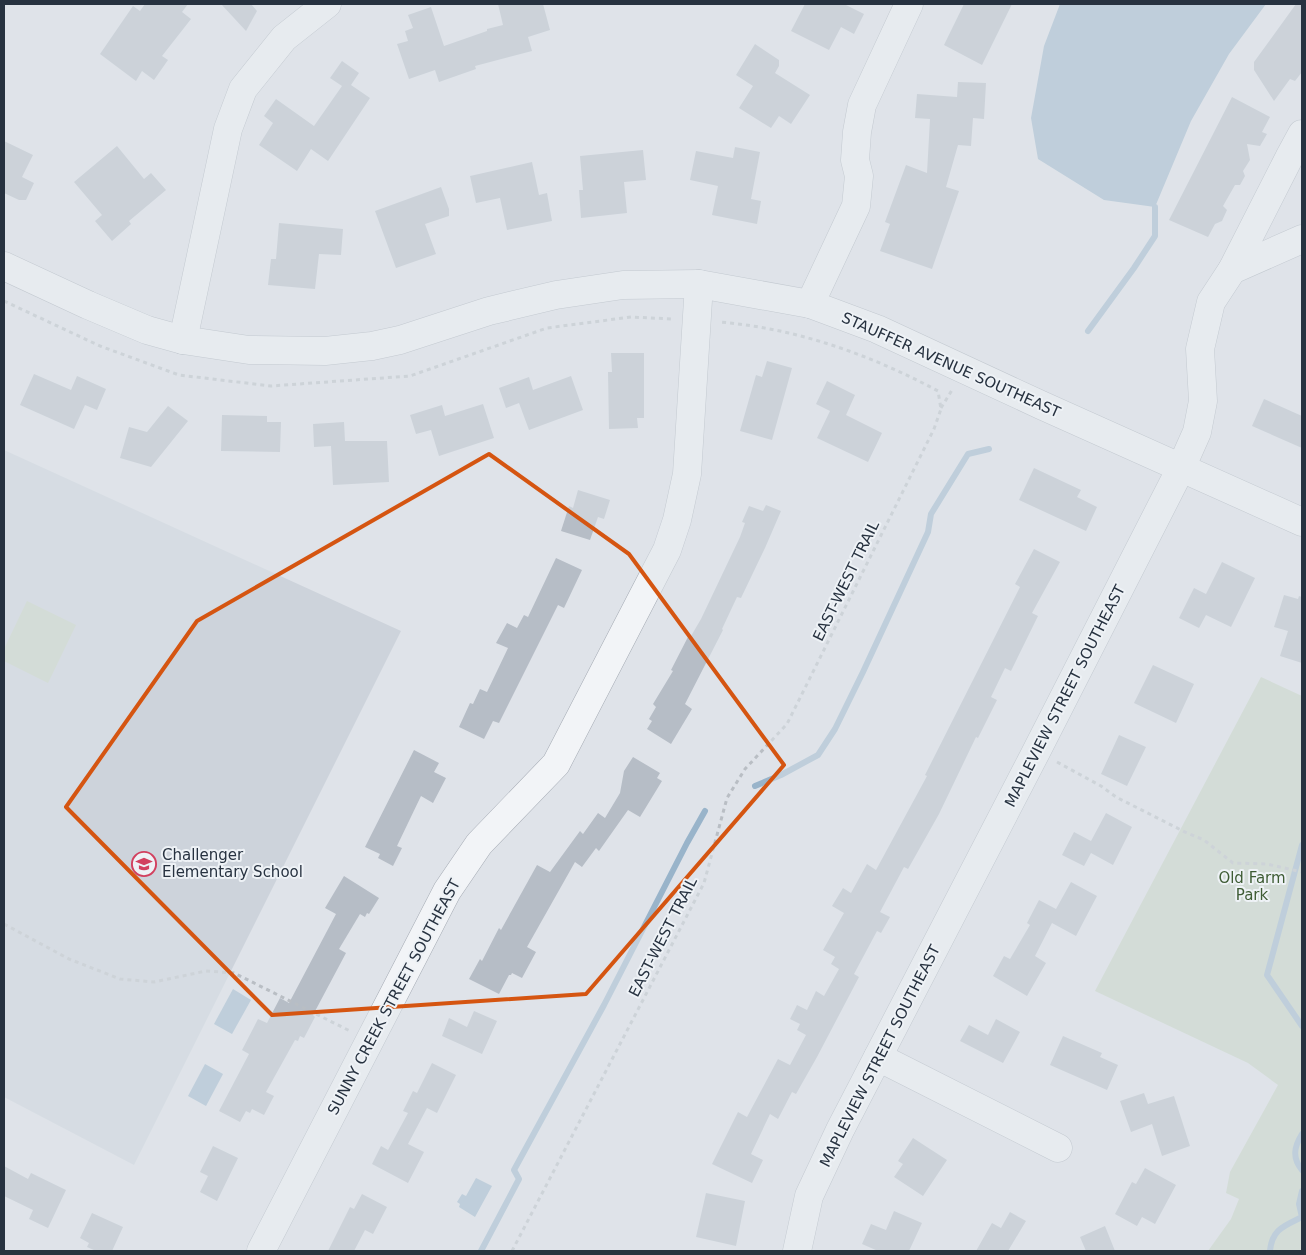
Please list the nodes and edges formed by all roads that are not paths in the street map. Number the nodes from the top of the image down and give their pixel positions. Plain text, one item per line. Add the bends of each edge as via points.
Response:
1 (327, 4) edge
2 (909, 4) edge
3 (1302, 134) edge
4 (1302, 239) edge
5 (4, 266) edge
6 (1232, 270) junction
7 (699, 284) junction
8 (810, 304) junction
9 (183, 340) junction
10 (1181, 468) junction
11 (1302, 522) edge
12 (878, 1057) junction
13 (1058, 1148) dead end
14 (261, 1251) edge
15 (797, 1251) edge

1 - 9 street via 284,38 243,89 228,129
2 - 8 street via 862,105 856,141 855,160 859,176 856,206
3 - 6 street, MAPLEVIEW STREET SOUTHEAST
4 - 6 street
5 - 9 street, STAUFFER AVENUE SOUTHEAST via 147,330
6 - 10 street, MAPLEVIEW STREET SOUTHEAST via 1211,302 1200,349 1202,401 1197,432
7 - 8 street, STAUFFER AVENUE SOUTHEAST
7 - 9 street, STAUFFER AVENUE SOUTHEAST via 623,285 556,295 372,346 282,352
7 - 14 street, SUNNY CREEK STREET SOUTHEAST via 687,474 667,550 556,764 479,844 448,891
8 - 10 street, STAUFFER AVENUE SOUTHEAST via 878,329
10 - 11 street, STAUFFER AVENUE SOUTHEAST
10 - 12 street, MAPLEVIEW STREET SOUTHEAST
12 - 13 street
12 - 15 street, MAPLEVIEW STREET SOUTHEAST via 809,1196

